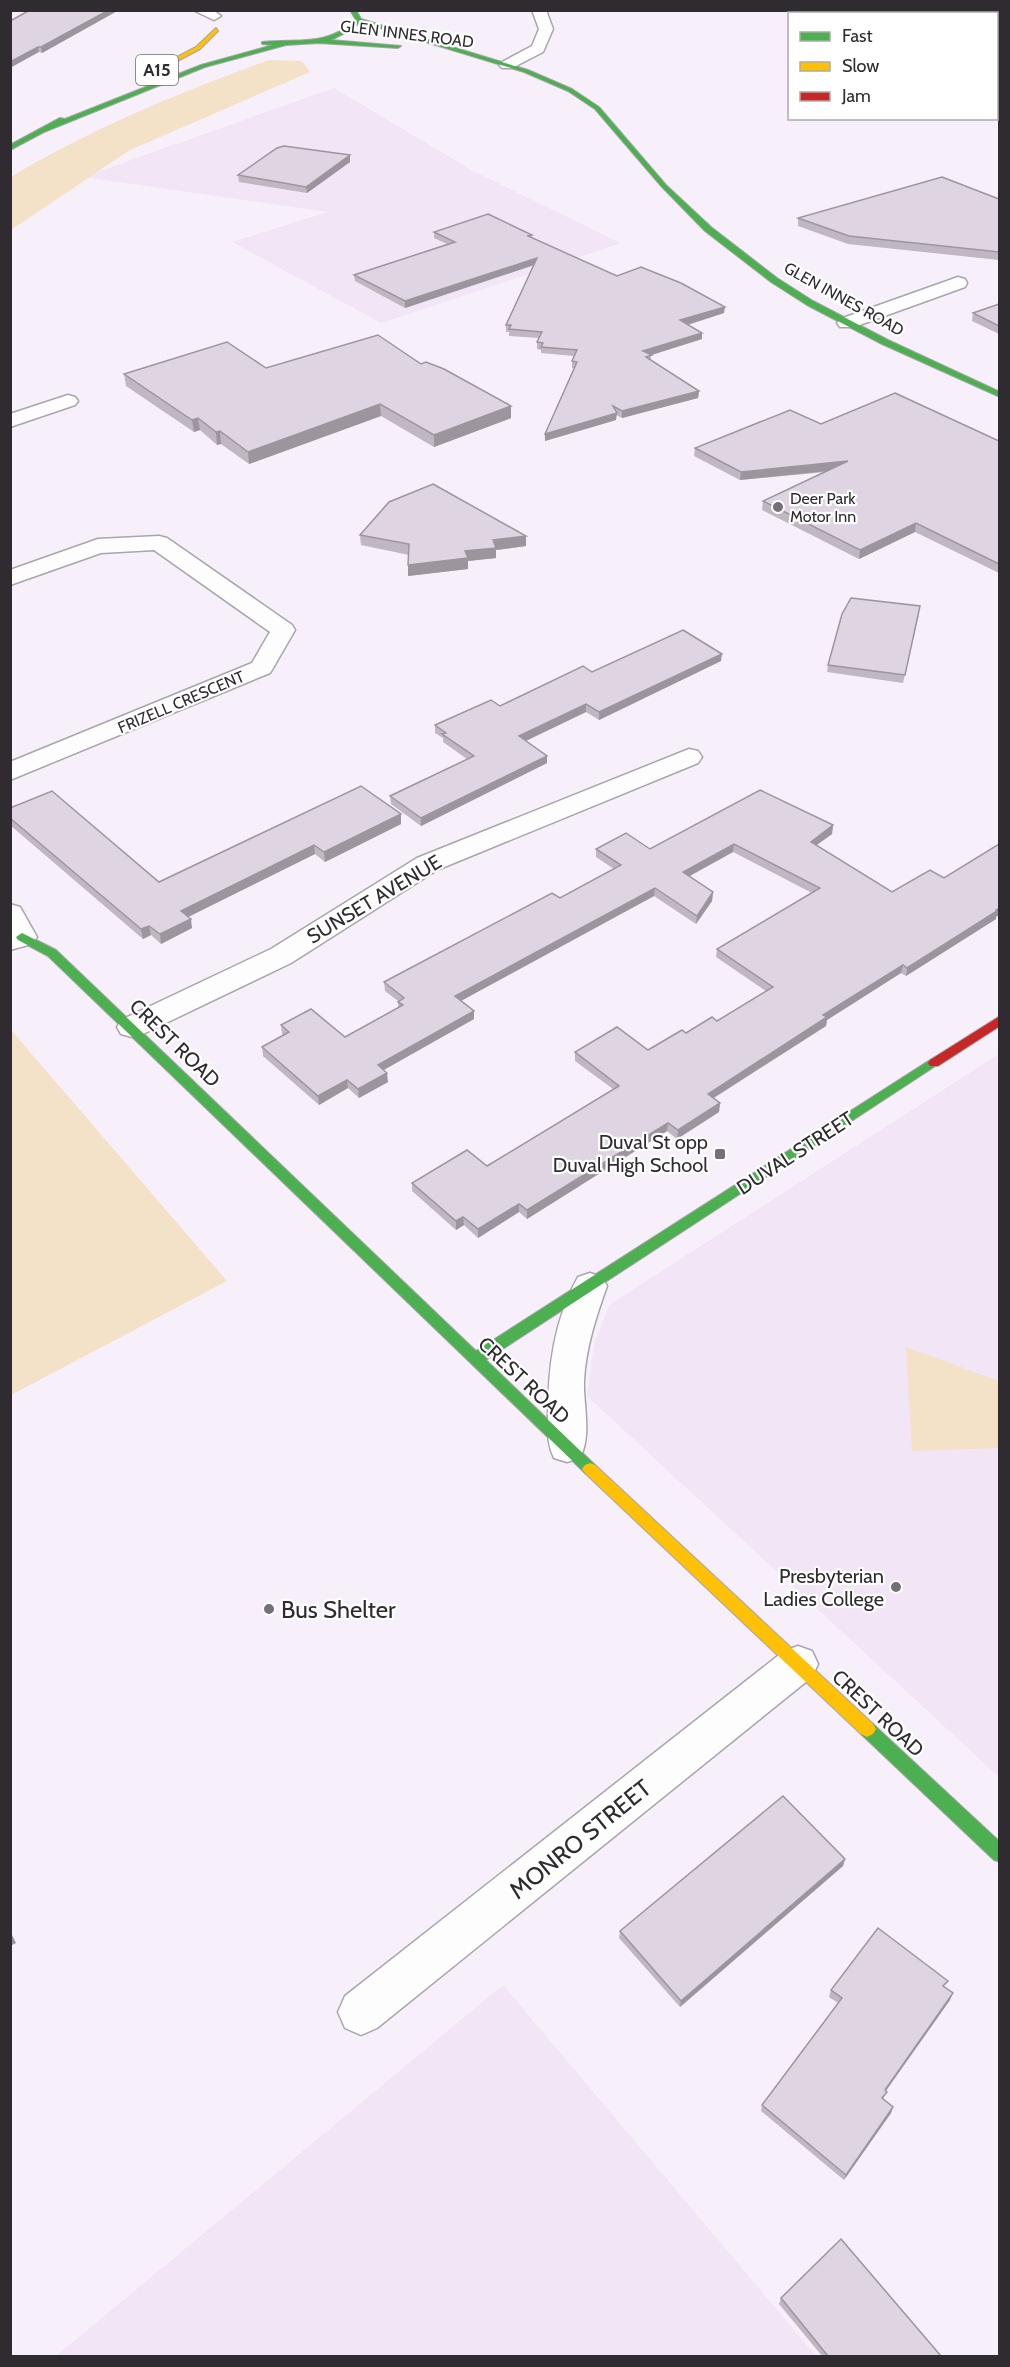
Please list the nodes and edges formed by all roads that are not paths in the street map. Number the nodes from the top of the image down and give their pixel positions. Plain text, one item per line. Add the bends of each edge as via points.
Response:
1 (200, 10) edge
2 (539, 10) edge
3 (356, 15) edge
4 (218, 19) edge
5 (231, 38) dead end
6 (247, 41) dead end
7 (318, 41) junction
8 (284, 44) junction
9 (492, 61) junction
10 (507, 64) junction
11 (44, 130) junction
12 (10, 148) edge
13 (958, 283) dead end
14 (847, 323) junction
15 (999, 395) edge
16 (68, 401) dead end
17 (10, 421) edge
18 (10, 578) edge
19 (689, 757) dead end
20 (10, 772) edge
21 (14, 930) edge
22 (999, 1020) edge
23 (132, 1028) junction
24 (590, 1286) junction
25 (474, 1360) junction
26 (567, 1447) junction
27 (798, 1664) junction
28 (999, 1854) edge
29 (361, 2012) dead end

1 - 4 street
2 - 10 street via 546,29 538,49
3 - 7 main road, A15 via 354,28
3 - 9 main road, GLEN INNES ROAD via 393,33
4 - 5 main road
4 - 11 main road, A15 via 198,48 92,101
6 - 8 main road, A15
7 - 8 main road, A15
7 - 9 main road, GLEN INNES ROAD via 397,46
8 - 11 main road, A15 via 203,66
9 - 10 main road, GLEN INNES ROAD
10 - 14 main road, GLEN INNES ROAD via 553,80 584,97 670,194 710,231 786,288
11 - 12 main road, A15
13 - 14 street
14 - 15 main road, GLEN INNES ROAD
16 - 17 street
18 - 20 street, FRIZELL CRESCENT via 98,546 159,543 283,630 261,668
19 - 23 street, SUNSET AVENUE via 427,864 281,956
21 - 23 main road, CREST ROAD via 52,952
22 - 24 main road, DUVAL STREET
23 - 25 main road, CREST ROAD
24 - 25 main road, DUVAL STREET
24 - 26 street via 574,1329 566,1380
25 - 26 main road, CREST ROAD
26 - 27 main road, CREST ROAD
27 - 28 main road, CREST ROAD
27 - 29 street, MONRO STREET

